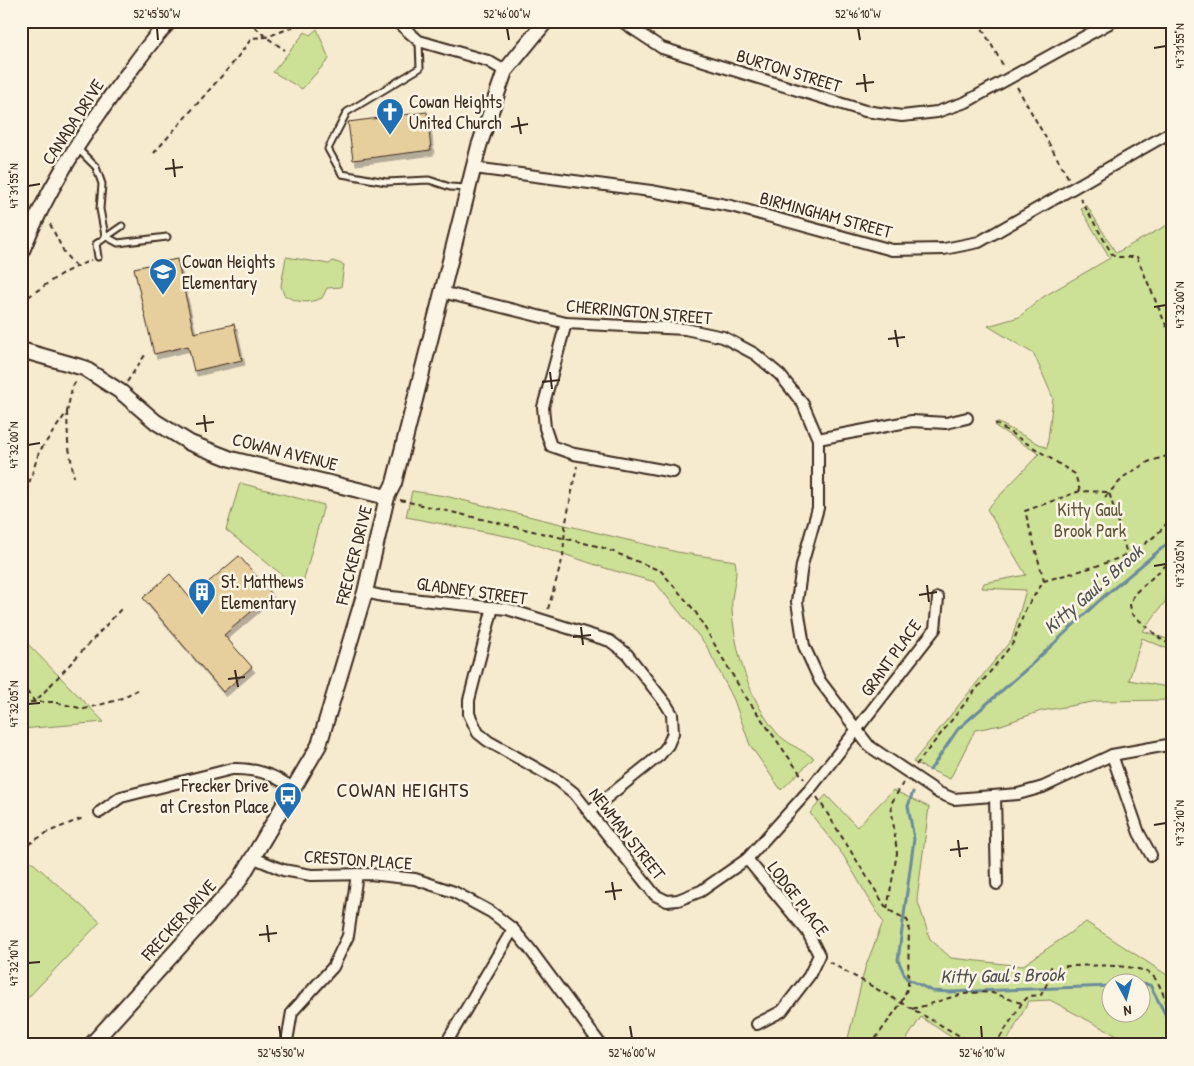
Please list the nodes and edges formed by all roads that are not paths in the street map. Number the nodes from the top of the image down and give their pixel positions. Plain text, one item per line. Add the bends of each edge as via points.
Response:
1 (170, 21) edge
2 (396, 21) edge
3 (546, 21) edge
4 (621, 21) edge
5 (1113, 21) edge
6 (419, 41) junction
7 (505, 71) junction
8 (1173, 131) edge
9 (76, 147) junction
10 (474, 168) junction
11 (468, 188) junction
12 (122, 226) dead end
13 (105, 236) junction
14 (167, 237) dead end
15 (21, 252) edge
16 (98, 257) road end
17 (442, 292) junction
18 (566, 323) junction
19 (21, 350) edge
20 (967, 418) dead end
21 (818, 439) junction
22 (673, 472) dead end
23 (394, 498) junction
24 (365, 592) junction
25 (938, 598) dead end
26 (493, 607) junction
27 (856, 731) junction
28 (1173, 744) edge
29 (1112, 755) junction
30 (293, 789) junction
31 (995, 797) junction
32 (590, 811) junction
33 (100, 812) dead end
34 (1151, 855) dead end
35 (254, 858) junction
36 (747, 859) junction
37 (357, 874) junction
38 (997, 884) dead end
39 (513, 929) junction
40 (757, 1024) dead end
41 (287, 1041) dead end
42 (91, 1045) edge
43 (446, 1045) edge
44 (602, 1045) edge

1 - 9 street, CANADA DRIVE via 114,90
2 - 6 street
3 - 7 street, FRECKER DRIVE
4 - 5 street, BURTON STREET via 670,51 865,111 902,116 936,112 966,102
6 - 7 street via 488,61
6 - 11 lane via 420,68 347,112 328,149 329,155 342,174 386,182 429,180 450,187
7 - 10 street, FRECKER DRIVE
8 - 10 street, BIRMINGHAM STREET via 978,242 944,249 892,250 731,206 651,191
9 - 13 lane via 96,167 102,184 100,209
9 - 15 street, CANADA DRIVE
10 - 11 street, FRECKER DRIVE
11 - 17 street, FRECKER DRIVE
12 - 13 lane
13 - 14 lane via 118,242
13 - 16 lane via 96,244
17 - 18 street, CHERRINGTON STREET
17 - 23 street, FRECKER DRIVE via 394,483
18 - 21 street, CHERRINGTON STREET via 685,329 722,337 756,354 780,375 803,404
18 - 22 street via 543,407 545,428 552,446 574,454
19 - 23 street, COWAN AVENUE via 84,368 122,392 156,422 190,444 231,459
20 - 21 street via 946,423 912,421
21 - 27 street, CHERRINGTON STREET via 818,508 802,565 797,602 804,646 820,681
23 - 24 street, FRECKER DRIVE
24 - 26 street, GLADNEY STREET
24 - 30 street, FRECKER DRIVE via 319,745
25 - 27 street, GRANT PLACE via 935,629
26 - 32 street, NEWMAN STREET via 469,700 474,728 488,742 565,785
26 - 32 street, GLADNEY STREET via 533,616 610,641 627,654 669,709 674,727 664,751
27 - 31 street, CHERRINGTON STREET via 869,746 939,793 954,799
27 - 36 street, NEWMAN STREET via 811,788
28 - 29 street, CHERRINGTON STREET
29 - 31 street, CHERRINGTON STREET via 1035,790
29 - 34 street
30 - 33 street via 285,782 250,768 232,769 121,797
30 - 35 street, FRECKER DRIVE
31 - 38 street
32 - 36 street, NEWMAN STREET via 655,895 667,901 701,891
35 - 37 street, CRESTON PLACE via 283,870 310,875
35 - 42 street, FRECKER DRIVE via 218,906
36 - 40 street, LODGE PLACE via 807,931 820,955 809,976 782,1011
37 - 39 street, CRESTON PLACE via 415,879 454,892 491,912
37 - 41 street via 348,936 333,966 292,1012
39 - 43 street
39 - 44 street, CRESTON PLACE

